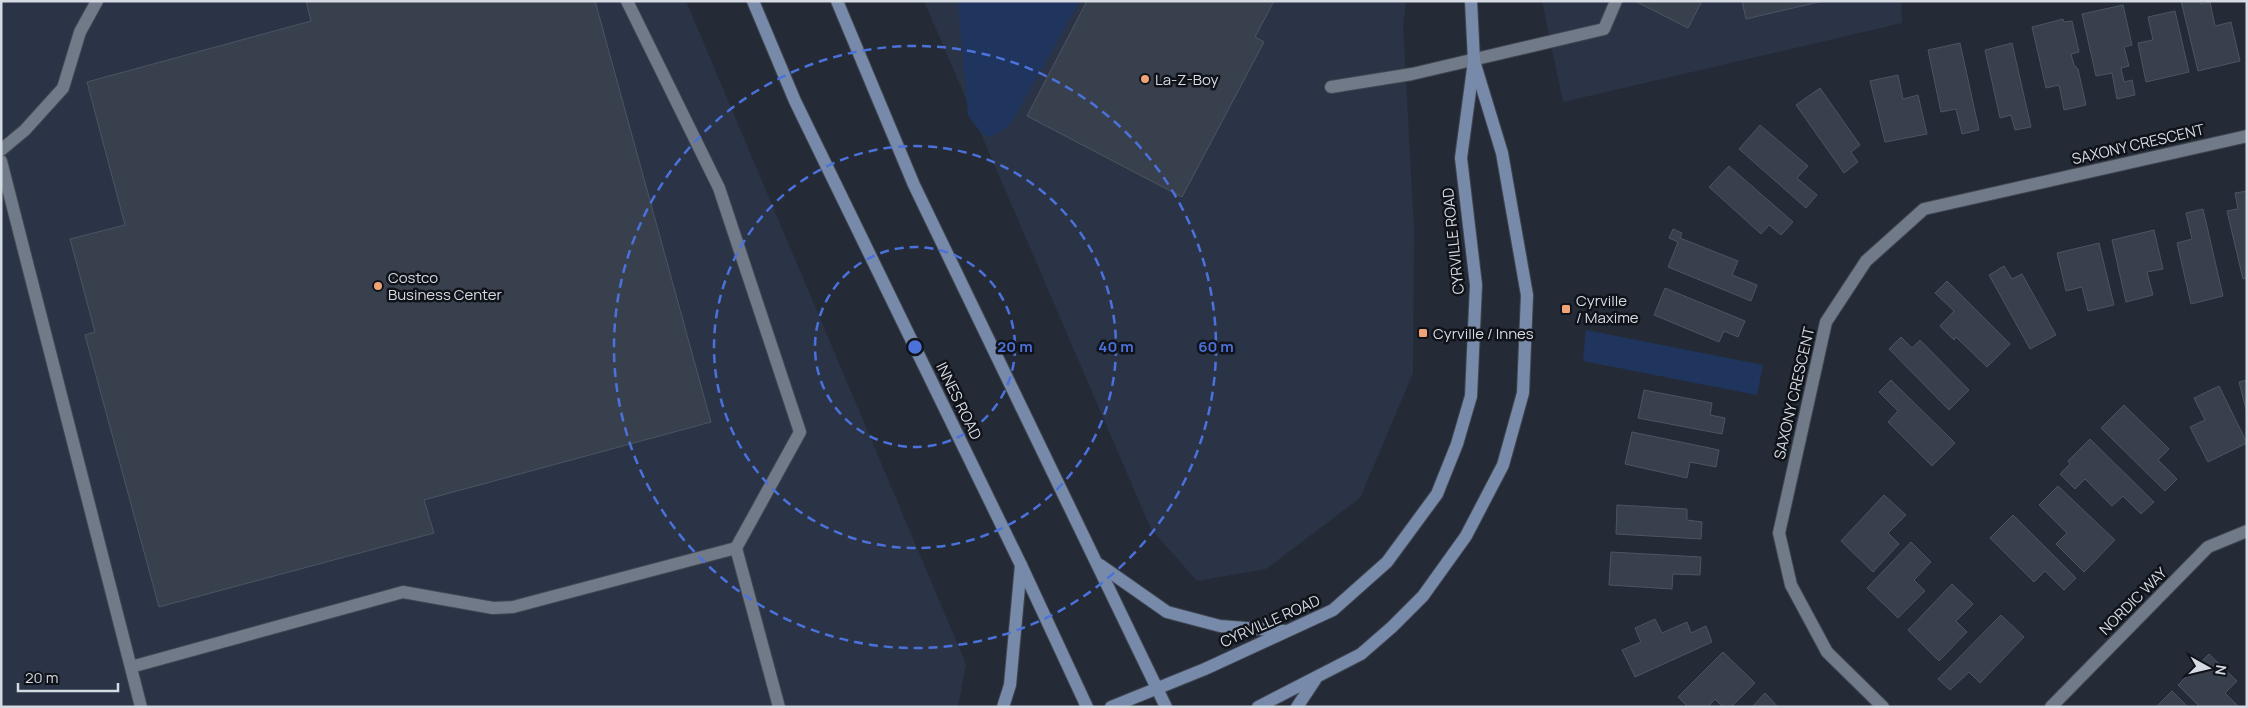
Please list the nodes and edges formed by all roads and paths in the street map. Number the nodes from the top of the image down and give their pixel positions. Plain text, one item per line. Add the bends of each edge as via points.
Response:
1 (97, 1) edge
2 (627, 1) edge
3 (753, 1) edge
4 (837, 1) edge
5 (1472, 1) edge
6 (1616, 1) edge
7 (1474, 60) junction
8 (1331, 86) dead end
9 (2247, 136) edge
10 (1, 150) edge
11 (1, 161) edge
12 (2247, 531) edge
13 (736, 548) junction
14 (1098, 564) junction
15 (1021, 565) junction
16 (1287, 631) junction
17 (131, 667) junction
18 (1317, 678) junction
19 (1156, 687) junction
20 (141, 707) edge
21 (779, 707) edge
22 (1003, 707) edge
23 (1087, 707) edge
24 (1111, 707) edge
25 (1166, 707) edge
26 (1258, 707) edge
27 (1296, 707) edge
28 (1883, 707) edge
29 (2051, 707) edge

1 - 10 street via 80,32 63,88
2 - 13 street via 719,188 800,432
3 - 15 main road, INNES ROAD via 795,101
4 - 14 main road via 914,186
5 - 7 main road, CYRVILLE ROAD
6 - 7 street via 1604,29
7 - 8 street via 1412,74
7 - 16 main road, CYRVILLE ROAD via 1461,158 1476,285 1473,365 1471,396 1457,444 1437,494 1387,562 1333,610
7 - 18 main road, CYRVILLE ROAD via 1502,153 1527,295 1523,393 1503,465 1466,536 1428,589 1361,654
9 - 28 street, SAXONY CRESCENT via 1924,209 1866,261 1826,322 1779,533 1791,585 1827,652
11 - 17 street
12 - 29 street, NORDIC WAY via 2208,547
13 - 17 street via 513,608 494,608 403,592
13 - 21 street
14 - 16 main road via 1166,612 1220,626
14 - 19 main road
15 - 22 main road via 1010,685
15 - 23 main road, INNES ROAD
16 - 19 main road, CYRVILLE ROAD via 1205,669
17 - 20 street
18 - 26 main road, CYRVILLE ROAD
18 - 27 main road
19 - 24 main road, CYRVILLE ROAD
19 - 25 main road

